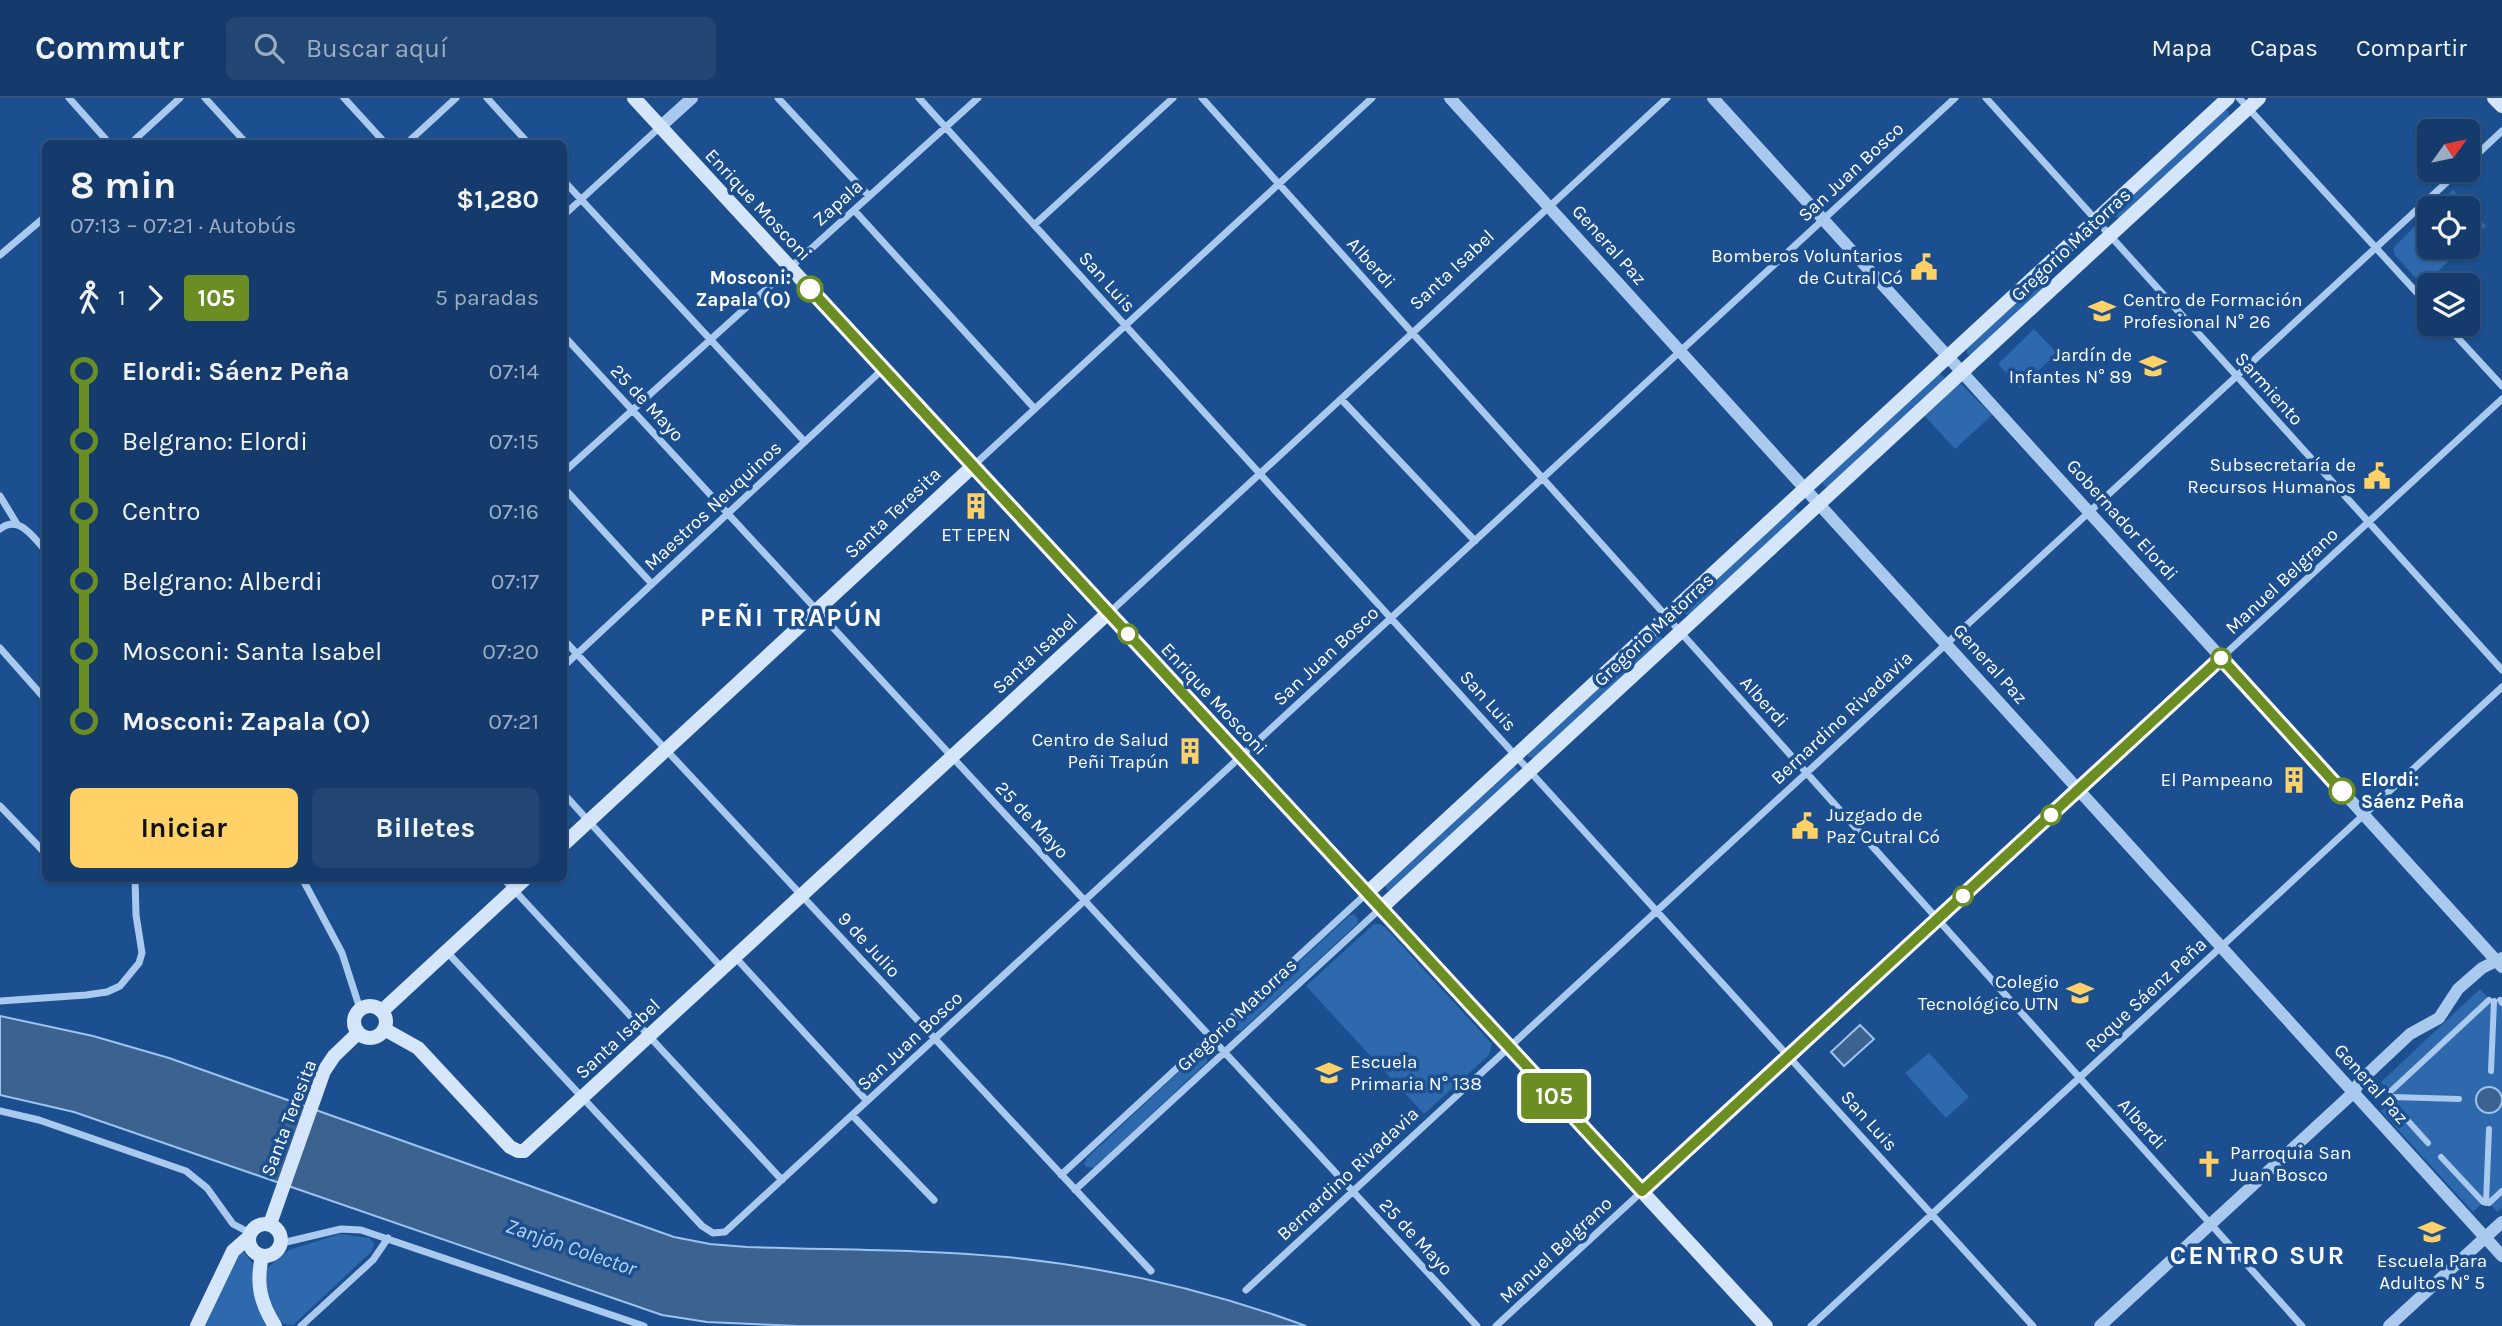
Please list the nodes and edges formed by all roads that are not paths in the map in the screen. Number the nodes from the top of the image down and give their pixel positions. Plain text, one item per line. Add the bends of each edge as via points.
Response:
1 (69, 98) edge
2 (180, 98) edge
3 (205, 98) edge
4 (344, 98) edge
5 (456, 98) edge
6 (487, 98) edge
7 (634, 98) edge
8 (692, 98) edge
9 (778, 98) edge
10 (919, 98) edge
11 (978, 98) edge
12 (1173, 98) edge
13 (1202, 98) edge
14 (1372, 98) edge
15 (1450, 98) edge
16 (1667, 98) edge
17 (1713, 98) edge
18 (1955, 98) edge
19 (1986, 98) edge
20 (2228, 98) edge
21 (2494, 98) edge
22 (2249, 101) edge
23 (2502, 106) edge
24 (660, 127) junction
25 (946, 127) junction
26 (2502, 131) edge
27 (106, 140) edge
28 (134, 140) edge
29 (243, 140) edge
30 (382, 140) edge
31 (410, 140) edge
32 (525, 140) edge
33 (2480, 152) edge
34 (2447, 182) edge
35 (567, 184) edge
36 (1279, 184) junction
37 (869, 196) junction
38 (581, 199) junction
39 (1549, 207) junction
40 (854, 210) junction
41 (567, 212) edge
42 (42, 219) edge
43 (1823, 220) junction
44 (2096, 220) junction
45 (1034, 225) junction
46 (2110, 236) junction
47 (2376, 248) junction
48 (0, 255) edge
49 (790, 268) junction
50 (2417, 293) edge
51 (1125, 326) junction
52 (1412, 333) junction
53 (2456, 336) edge
54 (567, 339) edge
55 (710, 340) junction
56 (1680, 352) junction
57 (1948, 357) junction
58 (883, 369) junction
59 (1962, 372) junction
60 (2236, 376) junction
61 (2502, 386) edge
62 (1341, 399) junction
63 (2502, 399) edge
64 (1035, 409) junction
65 (632, 410) junction
66 (805, 442) junction
67 (973, 466) junction
68 (567, 469) edge
69 (1260, 474) junction
70 (1543, 478) junction
71 (1805, 489) junction
72 (567, 491) edge
73 (0, 496) edge
74 (1819, 504) junction
75 (2089, 512) junction
76 (728, 514) junction
77 (2369, 522) junction
78 (17, 524) junction
79 (0, 529) edge
80 (1475, 541) junction
81 (42, 547) edge
82 (652, 584) junction
83 (817, 610) junction
84 (1108, 613) junction
85 (1666, 617) junction
86 (1391, 618) junction
87 (1680, 632) junction
88 (567, 643) edge
89 (1946, 644) junction
90 (0, 648) edge
91 (577, 654) junction
92 (2221, 658) junction
93 (567, 663) edge
94 (2502, 670) edge
95 (2502, 687) edge
96 (42, 695) edge
97 (666, 749) junction
98 (1516, 756) junction
99 (953, 757) junction
100 (1241, 757) junction
101 (1530, 771) junction
102 (1806, 773) junction
103 (2078, 790) junction
104 (567, 797) edge
105 (0, 806) edge
106 (2364, 815) junction
107 (588, 821) junction
108 (567, 841) edge
109 (42, 850) edge
110 (135, 882) edge
111 (304, 882) edge
112 (508, 884) edge
113 (1367, 893) junction
114 (802, 896) junction
115 (1085, 901) junction
116 (1381, 908) junction
117 (1657, 911) junction
118 (1938, 919) junction
119 (2221, 947) junction
120 (447, 951) junction
121 (735, 957) junction
122 (2500, 962) edge
123 (723, 969) junction
124 (0, 1001) edge
125 (2496, 1001) edge
126 (360, 1009) junction
127 (382, 1011) junction
128 (384, 1029) junction
129 (358, 1033) junction
130 (649, 1036) junction
131 (1211, 1037) junction
132 (935, 1039) junction
133 (1509, 1047) junction
134 (1225, 1052) junction
135 (1788, 1057) junction
136 (2491, 1071) dead end
137 (2079, 1078) junction
138 (2353, 1093) junction
139 (583, 1097) junction
140 (2392, 1097) junction
141 (2459, 1099) dead end
142 (867, 1101) junction
143 (0, 1111) edge
144 (852, 1115) junction
145 (2489, 1129) dead end
146 (2428, 1143) dead end
147 (2441, 1157) dead end
148 (1061, 1175) junction
149 (782, 1180) junction
150 (1075, 1190) junction
151 (1353, 1191) junction
152 (1642, 1191) junction
153 (2502, 1191) edge
154 (934, 1200) dead end
155 (2486, 1203) junction
156 (1932, 1214) junction
157 (2502, 1222) edge
158 (270, 1224) junction
159 (2210, 1224) junction
160 (250, 1235) junction
161 (2485, 1237) junction
162 (388, 1238) junction
163 (282, 1243) junction
164 (262, 1256) junction
165 (2502, 1256) edge
166 (1151, 1271) dead end
167 (1246, 1290) dead end
168 (197, 1326) edge
169 (275, 1326) edge
170 (301, 1326) edge
171 (644, 1326) edge
172 (1477, 1326) edge
173 (1496, 1326) edge
174 (1766, 1326) edge
175 (1811, 1326) edge
176 (2033, 1326) edge
177 (2100, 1326) edge
178 (2302, 1326) edge
179 (2389, 1326) edge

1 - 27 street
2 - 28 street
3 - 29 street
4 - 30 street
5 - 31 street
6 - 32 street
7 - 24 main road, Enrique Mosconi
8 - 24 street
9 - 37 street
10 - 25 street, San Luis
11 - 25 street, Zapala
12 - 45 street
13 - 36 street, Alberdi
14 - 36 street, Santa Teresita
15 - 39 street, General Paz
16 - 39 street, Santa Isabel
17 - 43 street, Gobernador Elordi
18 - 43 street, San Juan Bosco
19 - 44 street, Sarmiento
20 - 44 main road, Gregorio Matorras
21 - 23 main road
22 - 46 main road, Gregorio Matorras
22 - 47 street
24 - 38 street
24 - 49 main road, Enrique Mosconi
25 - 37 street, Zapala
25 - 45 street, San Luis
26 - 33 street
34 - 47 street, Bernardino Rivadavia
35 - 38 street
36 - 51 street, Santa Teresita
36 - 52 street, Alberdi
37 - 40 street, Zapala
38 - 41 street
38 - 55 street
39 - 52 street, Santa Isabel
39 - 56 street, General Paz
40 - 49 street, Zapala
40 - 64 street
42 - 48 street
43 - 56 street, San Juan Bosco
43 - 57 street, Gobernador Elordi
44 - 46 street, Sarmiento
44 - 57 main road, Gregorio Matorras
45 - 51 street, San Luis
46 - 59 main road, Gregorio Matorras
46 - 60 street, Sarmiento
47 - 50 street
47 - 60 street, Bernardino Rivadavia
49 - 55 street, Zapala
49 - 58 main road, Enrique Mosconi
51 - 64 street, Santa Teresita
51 - 69 street, San Luis
52 - 62 street, Santa Isabel
52 - 70 street, Alberdi
53 - 61 street
54 - 65 street, 25 de Mayo
55 - 65 street, Zapala
55 - 66 street
56 - 70 street, San Juan Bosco
56 - 71 street, General Paz
57 - 59 street, Gobernador Elordi
57 - 71 main road, Gregorio Matorras
58 - 66 street, Maestros Neuquinos
58 - 67 main road, Enrique Mosconi
59 - 74 main road, Gregorio Matorras
59 - 75 street, Gobernador Elordi
60 - 75 street, Bernardino Rivadavia
60 - 77 street, Sarmiento
62 - 69 street, Santa Isabel
62 - 80 street
63 - 77 street, Manuel Belgrano
64 - 67 street, Santa Teresita
65 - 68 street, Zapala
65 - 76 street, 25 de Mayo
66 - 76 street, Maestros Neuquinos
67 - 83 main road, Santa Teresita
67 - 84 main road, Enrique Mosconi
69 - 84 street, Santa Isabel
69 - 86 street, San Luis
70 - 80 street, San Juan Bosco
70 - 85 street, Alberdi
71 - 74 street, General Paz
71 - 85 main road, Gregorio Matorras
72 - 82 street
73 - 78 street
74 - 87 main road, Gregorio Matorras
74 - 89 street, General Paz
75 - 89 street, Bernardino Rivadavia
75 - 92 street, Gobernador Elordi
76 - 82 street, Maestros Neuquinos
76 - 83 street, 25 de Mayo
77 - 92 street, Manuel Belgrano
77 - 94 street, Sarmiento
78 - 79 street
78 - 81 street
80 - 86 street, San Juan Bosco
82 - 91 street, Maestros Neuquinos
83 - 97 main road, Santa Teresita
83 - 99 street, 25 de Mayo
84 - 99 main road, Santa Isabel
84 - 100 main road, Enrique Mosconi
85 - 87 street, Alberdi
85 - 98 main road, Gregorio Matorras
86 - 98 street, San Luis
86 - 100 street, San Juan Bosco
87 - 101 main road, Gregorio Matorras
87 - 102 street, Alberdi
88 - 91 street, 9 de Julio
89 - 102 street, Bernardino Rivadavia
89 - 103 street, General Paz
90 - 96 street
91 - 93 street, Maestros Neuquinos
91 - 97 street, 9 de Julio
92 - 103 street, Manuel Belgrano
92 - 106 street, Gobernador Elordi
95 - 106 street, Roque Sáenz Peña
97 - 107 main road, Santa Teresita
97 - 114 street, 9 de Julio
98 - 101 street, San Luis
98 - 113 main road, Gregorio Matorras
99 - 114 main road, Santa Isabel
99 - 115 street, 25 de Mayo
100 - 113 main road, Enrique Mosconi
100 - 115 street, San Juan Bosco
101 - 116 main road, Gregorio Matorras
101 - 117 street, San Luis
102 - 117 street, Bernardino Rivadavia
102 - 118 street, Alberdi
103 - 118 street, Manuel Belgrano
103 - 119 street, General Paz
104 - 107 street
105 - 109 street
106 - 119 street, Roque Sáenz Peña
106 - 122 street, Gobernador Elordi
107 - 108 main road, Santa Teresita
107 - 123 street
110 - 124 street via 142,953 120,986 86,995
111 - 126 street via 340,948
112 - 120 main road
112 - 130 street
113 - 116 main road, Enrique Mosconi
113 - 131 street, Gregorio Matorras
114 - 121 main road, Santa Isabel
114 - 132 street, 9 de Julio
115 - 131 street, 25 de Mayo
115 - 132 street, San Juan Bosco
116 - 133 main road, Enrique Mosconi
116 - 134 street, Gregorio Matorras
117 - 133 street, Bernardino Rivadavia
117 - 135 street, San Luis
118 - 135 street, Manuel Belgrano
118 - 137 street, Alberdi
119 - 137 street, Roque Sáenz Peña
119 - 138 street, General Paz
120 - 127 main road
120 - 139 street
121 - 123 main road, Santa Isabel
121 - 142 street
122 - 138 street via 2482,968 2458,989 2439,1018 2410,1034
123 - 130 main road, Santa Isabel
125 - 136 street
125 - 140 street
126 - 127 main road via 372,1006
126 - 129 main road via 354,1018
127 - 128 main road
128 - 129 main road via 372,1038
128 - 139 main road, Santa Isabel via 418,1048 510,1147 521,1152
129 - 158 main road, Santa Teresita via 327,1065
130 - 139 main road, Santa Isabel
130 - 149 street
131 - 134 street, 25 de Mayo
131 - 148 street, Gregorio Matorras
132 - 142 street, San Juan Bosco
132 - 148 street, 9 de Julio
133 - 151 street, Bernardino Rivadavia
133 - 152 main road, Enrique Mosconi
134 - 150 street, Gregorio Matorras
134 - 151 street, 25 de Mayo
135 - 152 street, Manuel Belgrano
135 - 156 street, San Luis
137 - 156 street, Roque Sáenz Peña
137 - 159 street, Alberdi
138 - 159 street
138 - 161 street, General Paz
139 - 149 street, San Juan Bosco via 702,1226 717,1234 728,1230
140 - 141 street
140 - 146 street
142 - 144 street, San Juan Bosco
143 - 160 street via 186,1171 207,1188 233,1224
144 - 149 street, San Juan Bosco
144 - 154 street
145 - 155 street
147 - 155 street
148 - 150 street, 9 de Julio
150 - 166 street, 9 de Julio
151 - 167 street, Bernardino Rivadavia
151 - 172 street, 25 de Mayo
152 - 173 street, Manuel Belgrano
152 - 174 main road, Enrique Mosconi
153 - 155 street
156 - 175 street, Roque Sáenz Peña
156 - 176 street, San Luis
157 - 161 street
158 - 160 main road via 258,1225
158 - 163 main road via 279,1231
159 - 177 street
159 - 178 street, Alberdi
160 - 164 main road via 253,1251
160 - 168 main road via 233,1251
161 - 165 street, General Paz
161 - 179 street
162 - 163 street via 348,1228
162 - 170 street via 373,1259
162 - 171 street
163 - 164 main road via 273,1254
164 - 169 main road via 259,1290

